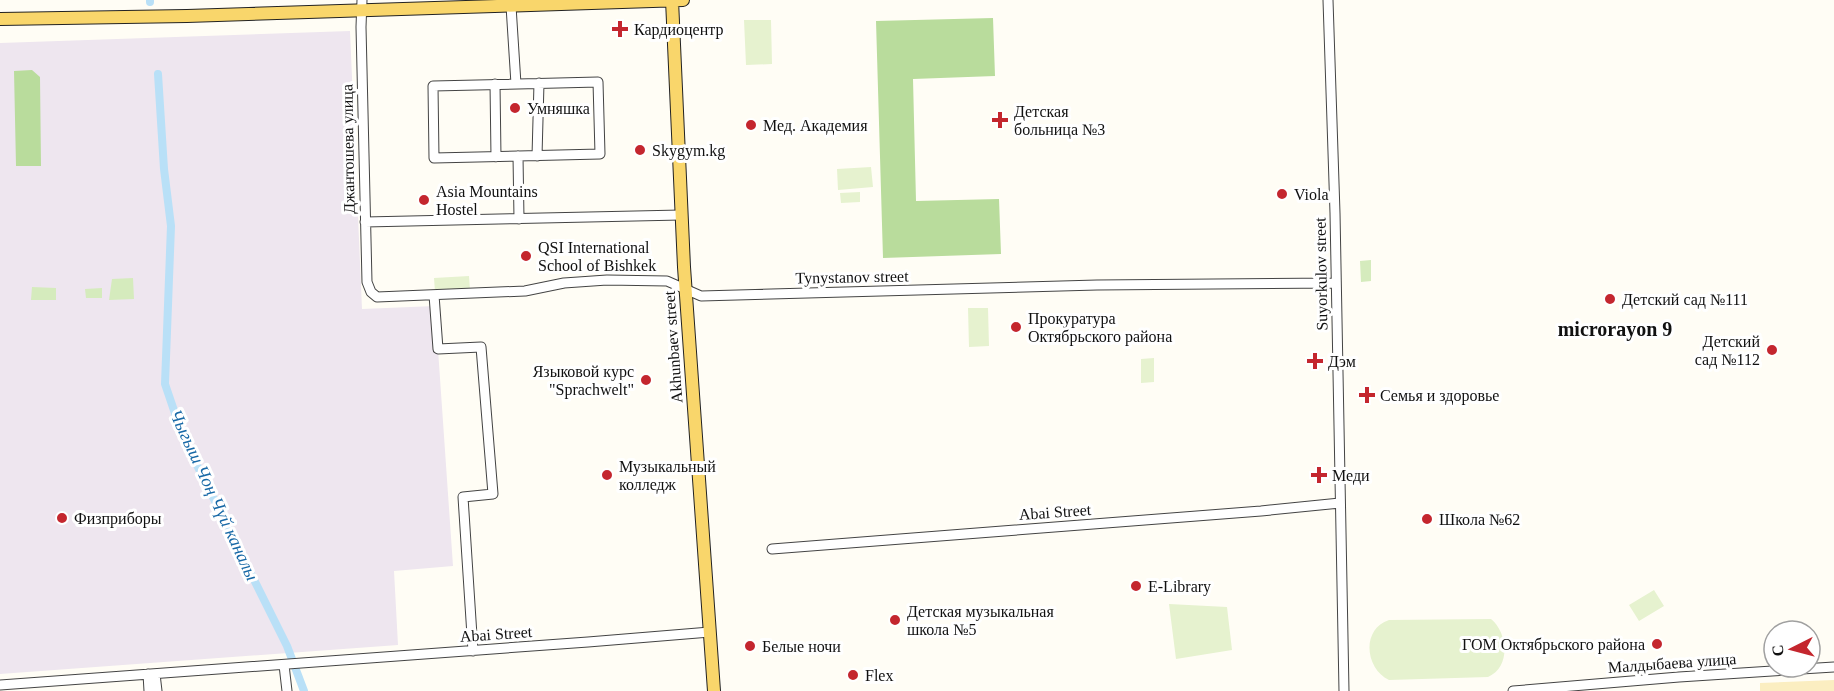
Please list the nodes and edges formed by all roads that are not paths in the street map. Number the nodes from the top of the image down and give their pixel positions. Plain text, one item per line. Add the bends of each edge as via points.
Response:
1 (672, 0) edge
2 (683, 0) edge
3 (1328, 0) edge
4 (362, 5) edge
5 (511, 6) junction
6 (0, 19) edge
7 (538, 83) junction
8 (495, 84) junction
9 (516, 84) junction
10 (518, 156) junction
11 (537, 156) junction
12 (496, 157) junction
13 (681, 215) junction
14 (519, 219) junction
15 (365, 222) junction
16 (1336, 283) junction
17 (686, 291) junction
18 (373, 295) joint
19 (434, 295) junction
20 (1340, 503) junction
21 (772, 549) dead end
22 (710, 632) junction
23 (473, 651) junction
24 (292, 664) junction
25 (1834, 668) edge
26 (152, 674) junction
27 (0, 685) edge
28 (149, 691) edge
29 (157, 691) edge
30 (288, 691) edge
31 (714, 691) edge
32 (1344, 691) edge
33 (1513, 691) edge

1 - 2 main road
1 - 5 main road
1 - 13 main road, Akhunbaev street
3 - 16 street, Suyorkulov street
4 - 5 main road
4 - 6 main road
4 - 15 street, Джантошева улица
5 - 9 street
7 - 9 street
7 - 11 street
7 - 11 street via 598,82 600,154
8 - 9 street
8 - 12 street
8 - 12 street via 433,86 434,158
10 - 11 street
10 - 12 street
10 - 14 street
13 - 14 street
13 - 17 main road, Akhunbaev street
14 - 15 street
15 - 18 street, Джантошева улица via 367,282
16 - 17 street, Tynystanov street via 701,296
16 - 20 street, Suyorkulov street
17 - 19 street, Tynystanov street via 667,281 607,280 525,291
17 - 22 main road, Akhunbaev street
18 - 19 street, Tynystanov street
19 - 23 street via 438,349 481,347 493,494 463,497
20 - 21 street, Abai Street
20 - 32 street, Suyorkulov street
22 - 23 street, Abai Street
22 - 31 main road, Akhunbaev street
23 - 24 street, Abai Street
24 - 26 street, Abai Street
24 - 30 street
25 - 33 street, Малдыбаева улица
26 - 27 street, Abai Street
26 - 28 street
26 - 29 street

